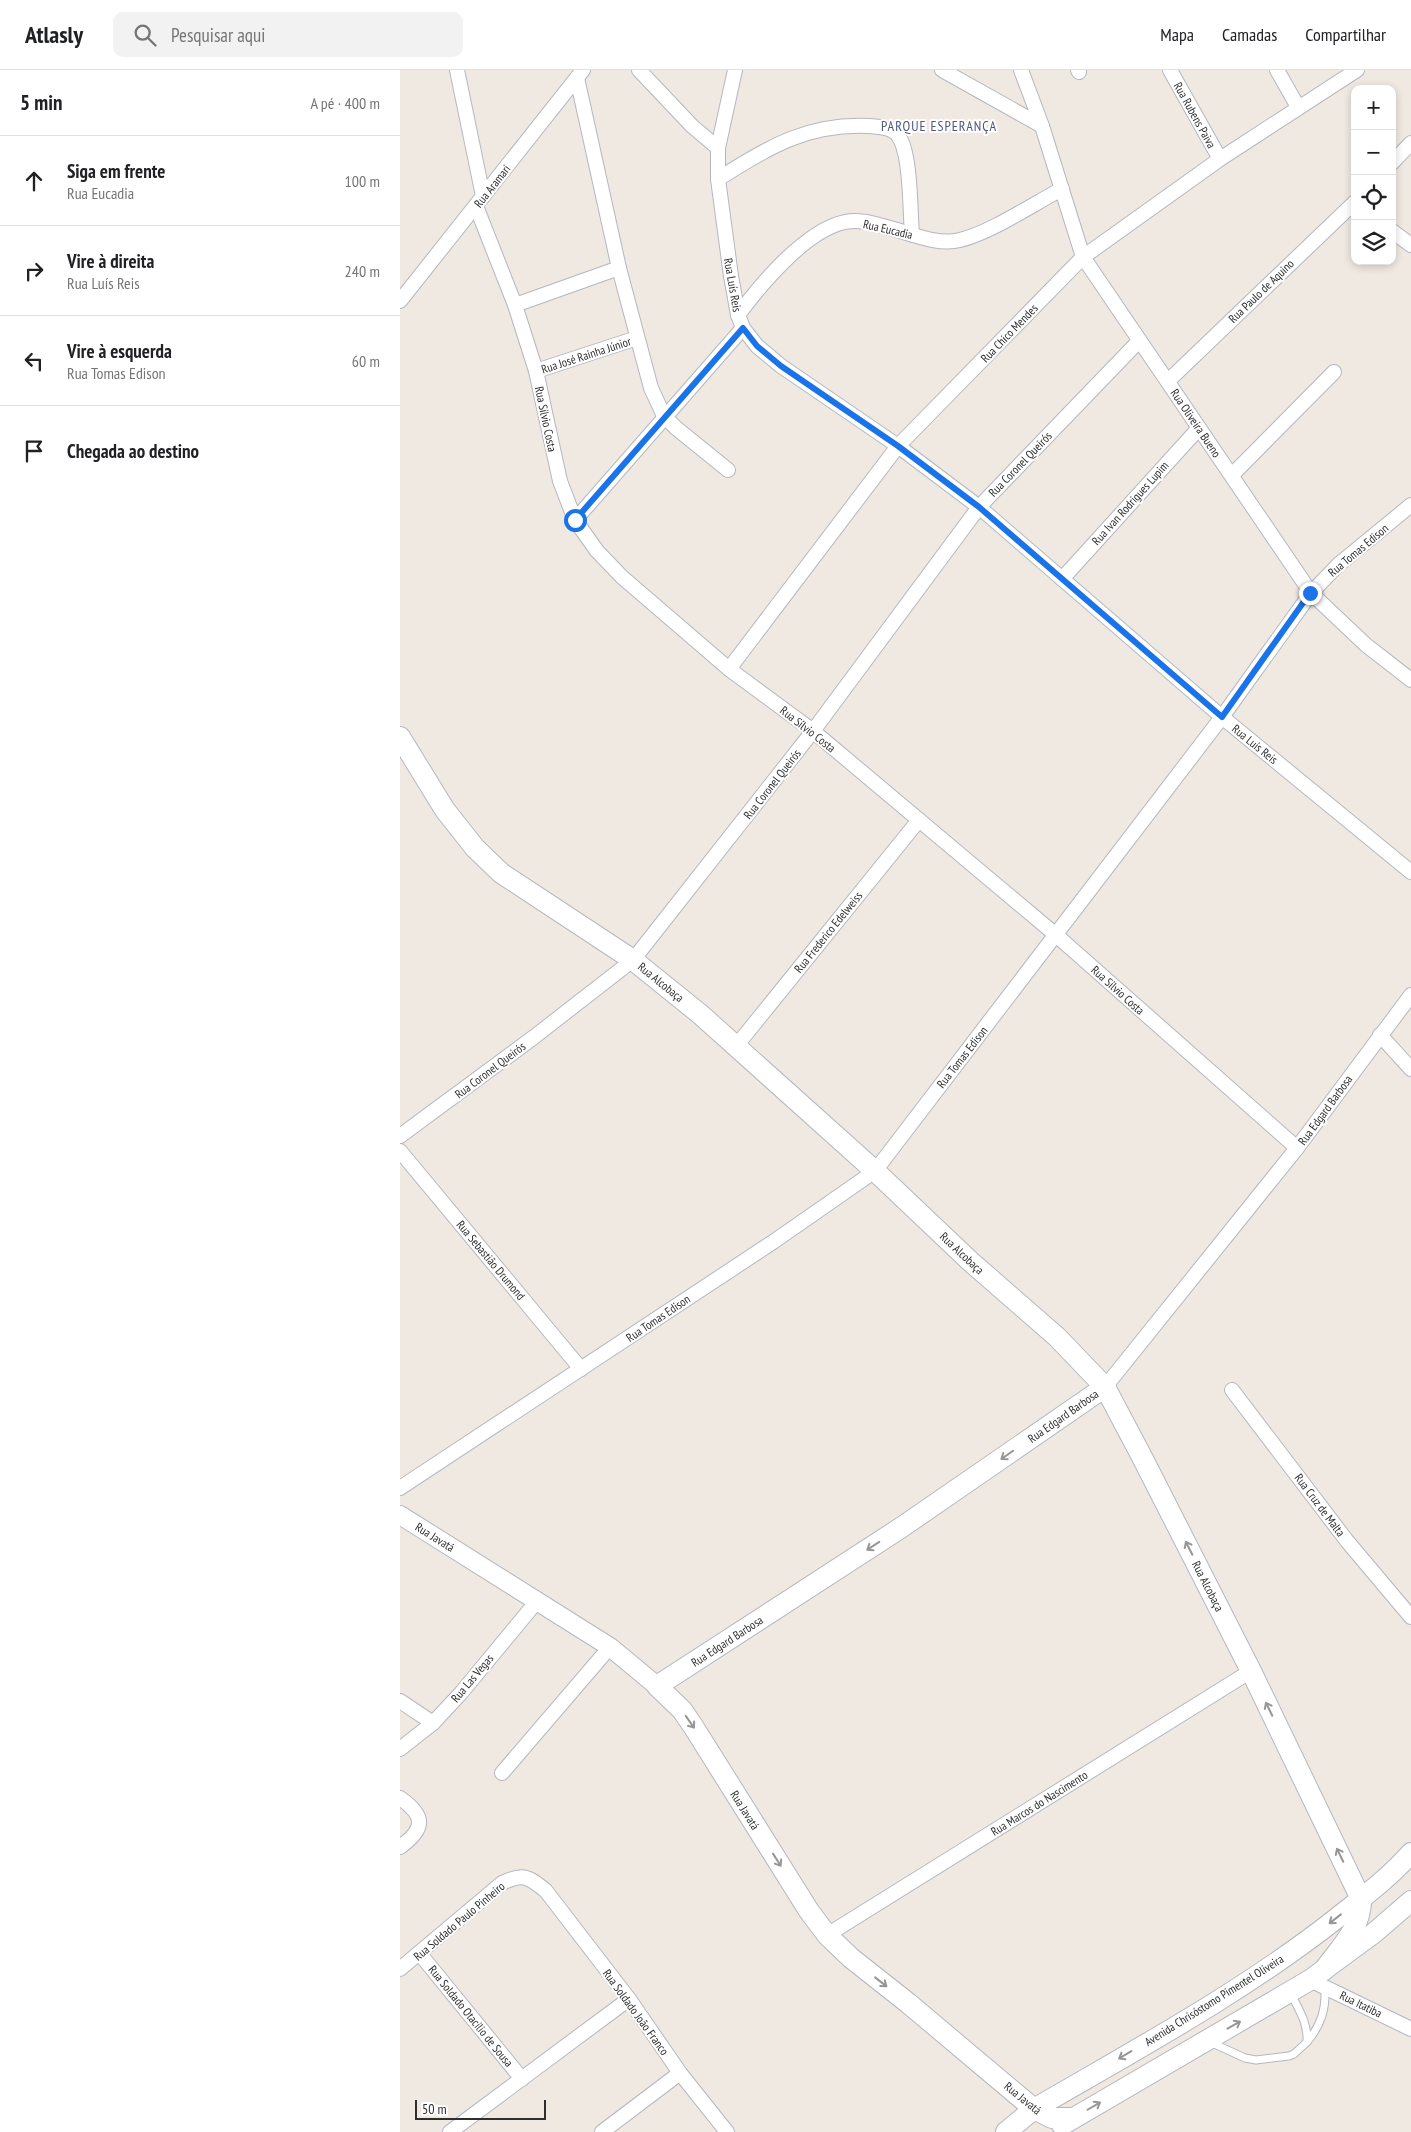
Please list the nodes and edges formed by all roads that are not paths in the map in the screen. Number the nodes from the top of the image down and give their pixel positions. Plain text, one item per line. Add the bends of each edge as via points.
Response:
1 (457, 70) edge
2 (639, 70) edge
3 (735, 70) edge
4 (942, 70) edge
5 (1021, 70) edge
6 (1170, 70) edge
7 (1277, 70) edge
8 (1357, 70) edge
9 (580, 74) edge
10 (1298, 107) junction
11 (1042, 126) junction
12 (1411, 143) edge
13 (718, 148) junction
14 (1220, 159) junction
15 (1396, 159) edge
16 (718, 179) junction
17 (1062, 189) junction
18 (480, 201) junction
19 (1351, 207) edge
20 (912, 234) junction
21 (1396, 234) edge
22 (1411, 245) edge
23 (1083, 257) junction
24 (619, 268) junction
25 (400, 302) edge
26 (515, 306) junction
27 (741, 322) junction
28 (637, 338) junction
29 (1139, 341) junction
30 (536, 371) junction
31 (1334, 372) dead end
32 (1168, 381) junction
33 (664, 416) junction
34 (1199, 428) junction
35 (898, 446) junction
36 (728, 470) dead end
37 (1232, 475) junction
38 (1411, 506) edge
39 (979, 507) junction
40 (575, 520) junction
41 (1062, 579) junction
42 (1310, 593) junction
43 (730, 668) junction
44 (1411, 680) edge
45 (1222, 717) junction
46 (813, 732) junction
47 (400, 737) edge
48 (919, 820) junction
49 (1411, 872) edge
50 (1056, 935) junction
51 (632, 960) junction
52 (1411, 996) edge
53 (1380, 1036) junction
54 (736, 1045) junction
55 (1411, 1069) edge
56 (400, 1136) edge
57 (1298, 1148) junction
58 (400, 1151) edge
59 (874, 1171) junction
60 (581, 1369) junction
61 (1105, 1387) junction
62 (1232, 1390) dead end
63 (400, 1488) edge
64 (400, 1515) edge
65 (538, 1600) junction
66 (1411, 1617) edge
67 (610, 1647) junction
68 (1251, 1671) junction
69 (658, 1686) junction
70 (400, 1701) edge
71 (433, 1723) junction
72 (400, 1748) edge
73 (502, 1773) dead end
74 (400, 1798) edge
75 (400, 1848) edge
76 (1411, 1853) edge
77 (546, 1892) joint
78 (1361, 1899) junction
79 (1411, 1901) edge
80 (827, 1935) junction
81 (420, 1954) junction
82 (400, 1969) edge
83 (1320, 1979) junction
84 (1290, 1992) junction
85 (629, 1999) junction
86 (1411, 2029) edge
87 (1206, 2040) junction
88 (1306, 2042) junction
89 (680, 2073) junction
90 (522, 2079) junction
91 (1034, 2109) junction
92 (1073, 2118) junction
93 (450, 2132) edge
94 (602, 2132) edge
95 (728, 2132) edge
96 (1006, 2132) edge
97 (1052, 2132) edge

1 - 18 street, Rua Sílvio Costa
2 - 13 street via 692,126
3 - 13 street, Rua Luís Reis
4 - 11 street
5 - 11 street, Rua Oliveira Bueno
6 - 14 street, Rua Rubens Paiva
7 - 10 street
8 - 10 street, Rua Chico Mendes
9 - 18 street, Rua Aramari
9 - 24 street
10 - 14 street, Rua Chico Mendes
11 - 17 street, Rua Oliveira Bueno
12 - 15 street
13 - 16 street, Rua Luís Reis
14 - 23 street, Rua Chico Mendes
16 - 20 street via 792,137 820,129 887,127 899,136 906,151
16 - 27 street, Rua Luís Reis via 731,276
17 - 20 street, Rua Eucadia via 982,232 960,240 940,242
17 - 23 street, Rua Oliveira Bueno
18 - 25 street, Rua Aramari
18 - 26 street, Rua Sílvio Costa
19 - 32 street, Rua Paulo de Aquino
20 - 27 street, Rua Eucadia via 864,222 846,222 826,229 772,271
21 - 22 street
23 - 29 street, Rua Oliveira Bueno
23 - 35 street, Rua Chico Mendes
24 - 26 street
24 - 28 street
26 - 30 street, Rua Sílvio Costa
27 - 33 street, Rua Eucadia
27 - 35 street, Rua Luís Reis via 757,346 781,366
28 - 30 street, Rua José Rainha Júnior
28 - 33 street via 651,388
29 - 32 street, Rua Oliveira Bueno
29 - 39 street, Rua Coronel Queirós
30 - 40 street, Rua Sílvio Costa via 560,481
31 - 37 street
32 - 34 street, Rua Oliveira Bueno
33 - 36 street
33 - 40 street, Rua Eucadia
34 - 37 street, Rua Oliveira Bueno
34 - 41 street, Rua Ivan Rodrigues Lupim
35 - 39 street, Rua Luís Reis
35 - 43 street, Rua Chico Mendes
37 - 42 street, Rua Oliveira Bueno
38 - 42 street, Rua Tomas Edison via 1338,565
39 - 41 street, Rua Luís Reis
39 - 46 street, Rua Coronel Queirós
40 - 43 street, Rua Sílvio Costa via 622,577
41 - 45 street, Rua Luís Reis
42 - 44 street, Rua Oliveira Bueno via 1366,645
42 - 45 street, Rua Tomas Edison
43 - 46 street, Rua Sílvio Costa
45 - 49 street, Rua Luís Reis
45 - 50 street, Rua Tomas Edison
46 - 48 street, Rua Sílvio Costa
46 - 51 street, Rua Coronel Queirós
47 - 51 main road, Rua Alcobaça via 446,810 475,848 502,873
48 - 50 street, Rua Sílvio Costa
48 - 54 street, Rua Frederico Edelweiss
50 - 57 street, Rua Sílvio Costa
50 - 59 street, Rua Tomas Edison
51 - 54 main road, Rua Alcobaça
51 - 56 street, Rua Coronel Queirós
52 - 53 street, Rua Edgard Barbosa
53 - 55 street
53 - 57 street, Rua Edgard Barbosa
54 - 59 main road, Rua Alcobaça
57 - 61 street, Rua Edgard Barbosa
58 - 60 street, Rua Sebastião Drumond
59 - 60 street, Rua Tomas Edison
59 - 61 main road, Rua Alcobaça via 970,1262 1057,1337
60 - 63 street, Rua Tomas Edison
68 -> 61 main road, Rua Alcobaça
61 -> 69 main road, Rua Edgard Barbosa via 902,1527
62 - 66 street, Rua Cruz de Malta via 1347,1541
64 - 65 street, Rua Javatá
65 - 67 street, Rua Javatá
65 - 71 street, Rua Las Vegas
67 - 69 street, Rua Javatá
67 - 73 street
78 -> 68 main road, Rua Alcobaça
68 - 80 street, Rua Marcos do Nascimento
69 -> 80 main road, Rua Javatá via 693,1726
70 - 71 street
71 - 72 street, Rua Las Vegas
74 - 75 street via 416,1811 420,1819 416,1833
76 - 78 main road, Avenida Chrisóstomo Pimentel Oliveira
77 - 81 street, Rua Soldado Paulo Pinheiro via 531,1878 516,1876 502,1883
77 - 85 street, Rua Soldado João Franco
78 - 83 main road via 1356,1925
78 -> 91 main road, Avenida Chrisóstomo Pimentel Oliveira via 1248,1983
79 - 83 main road
80 -> 91 main road, Rua Javatá
81 - 82 street, Rua Soldado Paulo Pinheiro
81 - 90 street, Rua Soldado Otacílio de Sousa
83 - 84 main road
83 - 86 street, Rua Itatiba
83 - 88 lane via 1324,2012
87 -> 84 main road
84 - 88 lane via 1305,2022
85 - 89 street, Rua Soldado João Franco
85 - 90 street
87 - 88 lane via 1256,2060 1289,2056
92 -> 87 main road
89 - 94 street
89 - 95 street, Rua Soldado João Franco
90 - 93 street
91 - 92 main road, Rua Javatá via 1052,2118
91 - 96 main road, Avenida Chrisóstomo Pimentel Oliveira
92 - 97 main road

